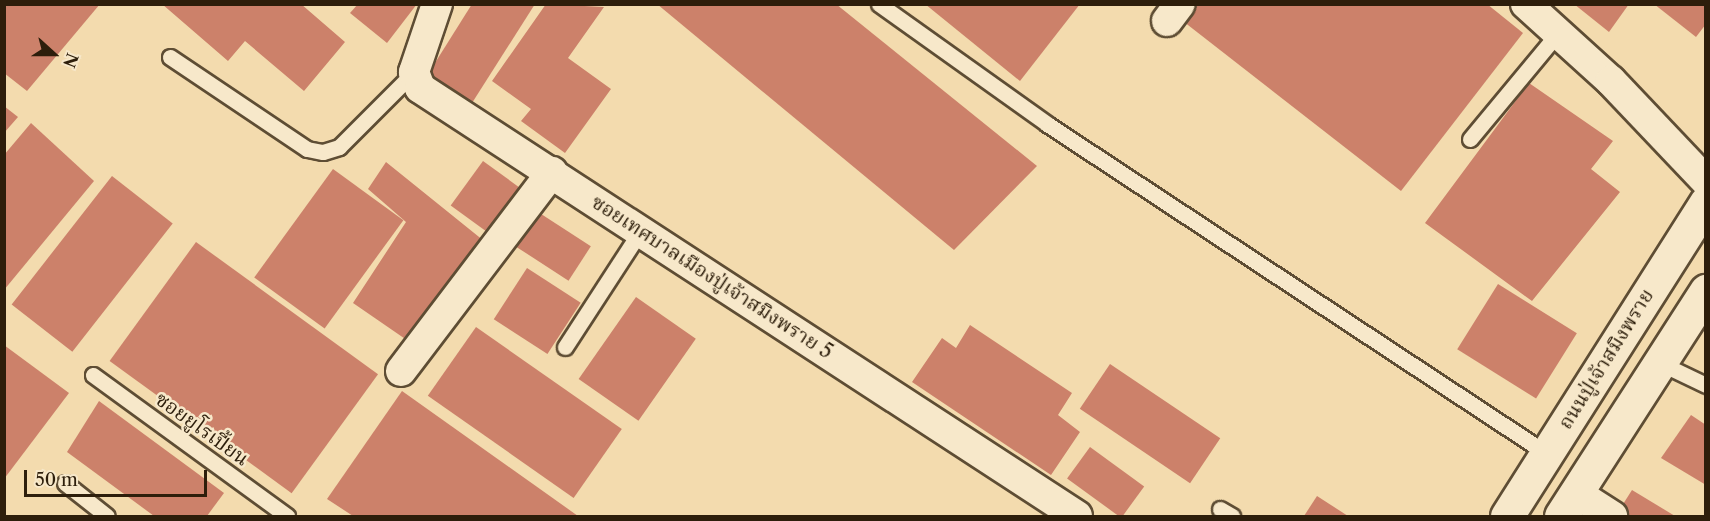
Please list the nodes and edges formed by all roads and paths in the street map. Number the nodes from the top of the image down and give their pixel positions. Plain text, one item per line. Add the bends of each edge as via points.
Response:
1 (437, 4) edge
2 (879, 4) edge
3 (1526, 4) edge
4 (1558, 33) junction
5 (170, 57) dead end
6 (414, 72) junction
7 (1470, 139) dead end
8 (552, 172) junction
9 (1706, 182) edge
10 (1706, 202) edge
11 (640, 230) junction
12 (1706, 291) edge
13 (565, 347) dead end
14 (1660, 363) junction
15 (401, 371) dead end
16 (93, 375) dead end
17 (1706, 385) edge
18 (1568, 419) junction
19 (1608, 443) junction
20 (1546, 453) junction
21 (65, 483) dead end
22 (1569, 505) edge
23 (107, 516) edge
24 (287, 516) edge
25 (1077, 516) edge
26 (1507, 516) edge
27 (1612, 516) edge

1 - 6 street
2 - 20 lane via 1047,124
3 - 4 street
4 - 7 lane
4 - 9 street via 1611,81
5 - 6 lane via 307,149 323,152 339,147
6 - 8 street, ซอยเทศบาลเมืองปู่เจ้าสมิงพราย 5 via 420,88
8 - 11 street, ซอยเทศบาลเมืองปู่เจ้าสมิงพราย 5
8 - 15 street
10 - 18 main road, ถนนปู่เจ้าสมิงพราย
11 - 13 lane
11 - 25 street, ซอยเทศบาลเมืองปู่เจ้าสมิงพราย 5
12 - 14 main road
14 - 17 lane
14 - 19 main road
16 - 24 lane, ซอยยูโรเปี้ยน
18 - 19 main road
18 - 20 main road, ถนนปู่เจ้าสมิงพราย
19 - 22 main road
20 - 26 main road, ถนนปู่เจ้าสมิงพราย
21 - 23 lane
22 - 27 street

